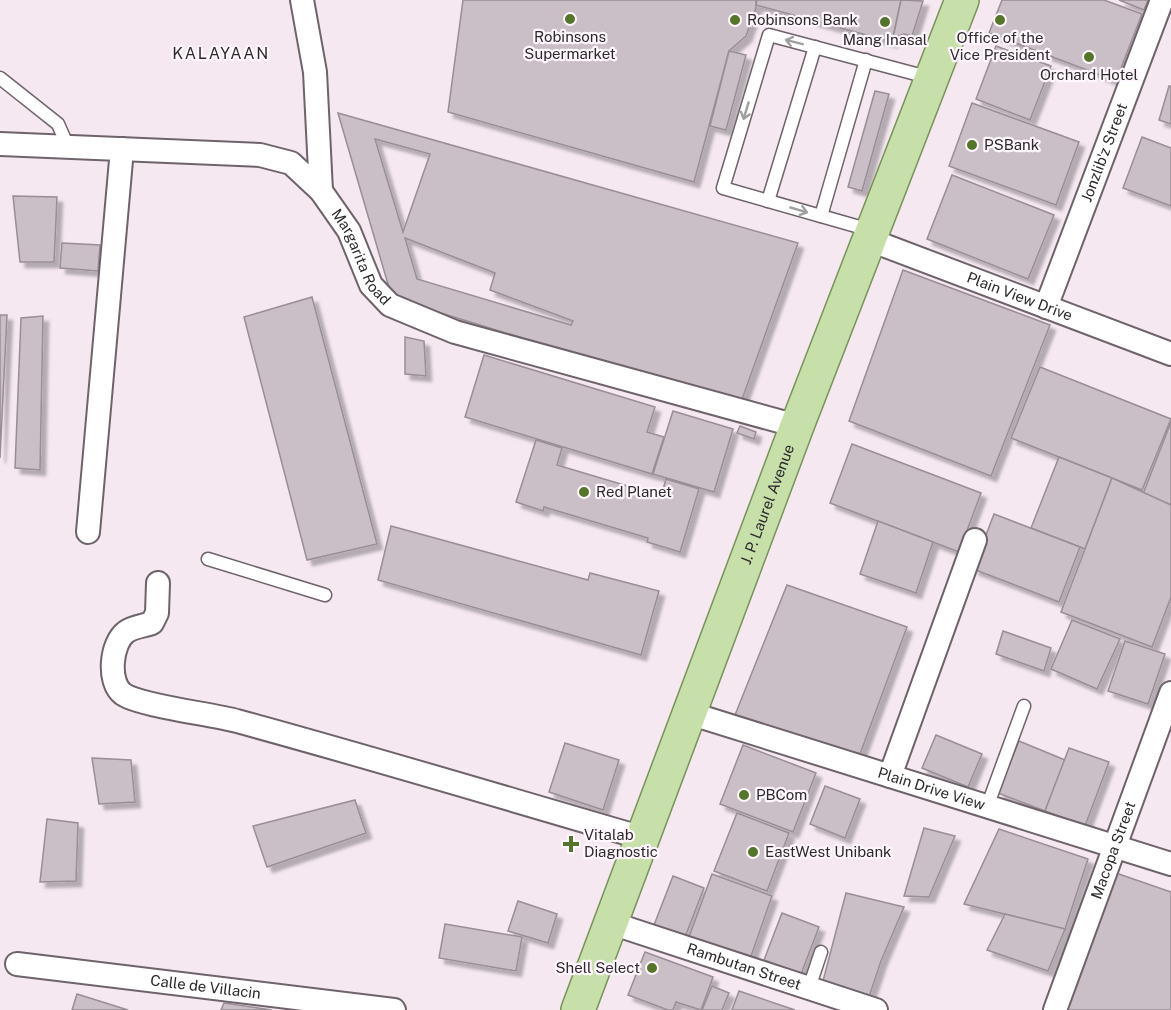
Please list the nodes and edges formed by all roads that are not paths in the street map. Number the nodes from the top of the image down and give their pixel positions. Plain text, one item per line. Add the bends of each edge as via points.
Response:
1 (302, 0) edge
2 (962, 0) edge
3 (1162, 0) edge
4 (815, 47) junction
5 (866, 60) junction
6 (0, 78) edge
7 (932, 78) junction
8 (0, 144) edge
9 (68, 147) junction
10 (122, 149) junction
11 (321, 191) junction
12 (768, 201) junction
13 (821, 216) junction
14 (872, 236) junction
15 (1046, 307) junction
16 (1171, 354) edge
17 (797, 426) junction
18 (88, 532) dead end
19 (975, 540) dead end
20 (208, 559) dead end
21 (158, 583) dead end
22 (325, 595) dead end
23 (1171, 693) edge
24 (1024, 706) dead end
25 (689, 713) junction
26 (890, 776) junction
27 (987, 807) junction
28 (643, 838) junction
29 (1113, 846) junction
30 (1171, 864) edge
31 (611, 923) junction
32 (821, 952) dead end
33 (8, 963) edge
34 (809, 988) junction
35 (394, 1010) edge
36 (578, 1010) edge
37 (876, 1010) edge
38 (1054, 1010) edge

1 - 11 street via 315,72
2 - 7 main road, J. P. Laurel Avenue
3 - 15 street, Jonzlib'z Street
4 - 5 lane
4 - 12 lane
4 -> 12 lane via 769,35 723,188
5 - 7 lane
5 - 13 lane
6 - 9 lane via 58,124
7 - 14 main road, J. P. Laurel Avenue
8 - 9 street, Margarita Road
9 - 10 street, Margarita Road
10 - 11 street, Margarita Road via 260,155 291,163
10 - 18 street
11 - 17 street, Margarita Road via 349,231 371,285 390,305 455,332
12 -> 13 lane
13 - 14 lane
14 - 15 street, Plain View Drive
14 - 17 main road, J. P. Laurel Avenue
15 - 16 street, Plain View Drive
17 - 25 main road, J. P. Laurel Avenue
19 - 26 street
20 - 22 lane
21 - 28 street via 157,613 152,623 126,632 117,644 114,682 121,693 291,736
23 - 29 street, Macopa Street
24 - 27 lane
25 - 26 street, Plain Drive View
25 - 28 main road, J. P. Laurel Avenue
26 - 27 street, Plain Drive View
27 - 29 street, Plain Drive View
28 - 31 main road, J. P. Laurel Avenue
29 - 30 street, Plain Drive View
29 - 38 street, Macopa Street
31 - 34 street, Rambutan Street
31 - 36 main road, J. P. Laurel Avenue
32 - 34 lane
33 - 35 street, Calle de Villacin
34 - 37 street, Rambutan Street

